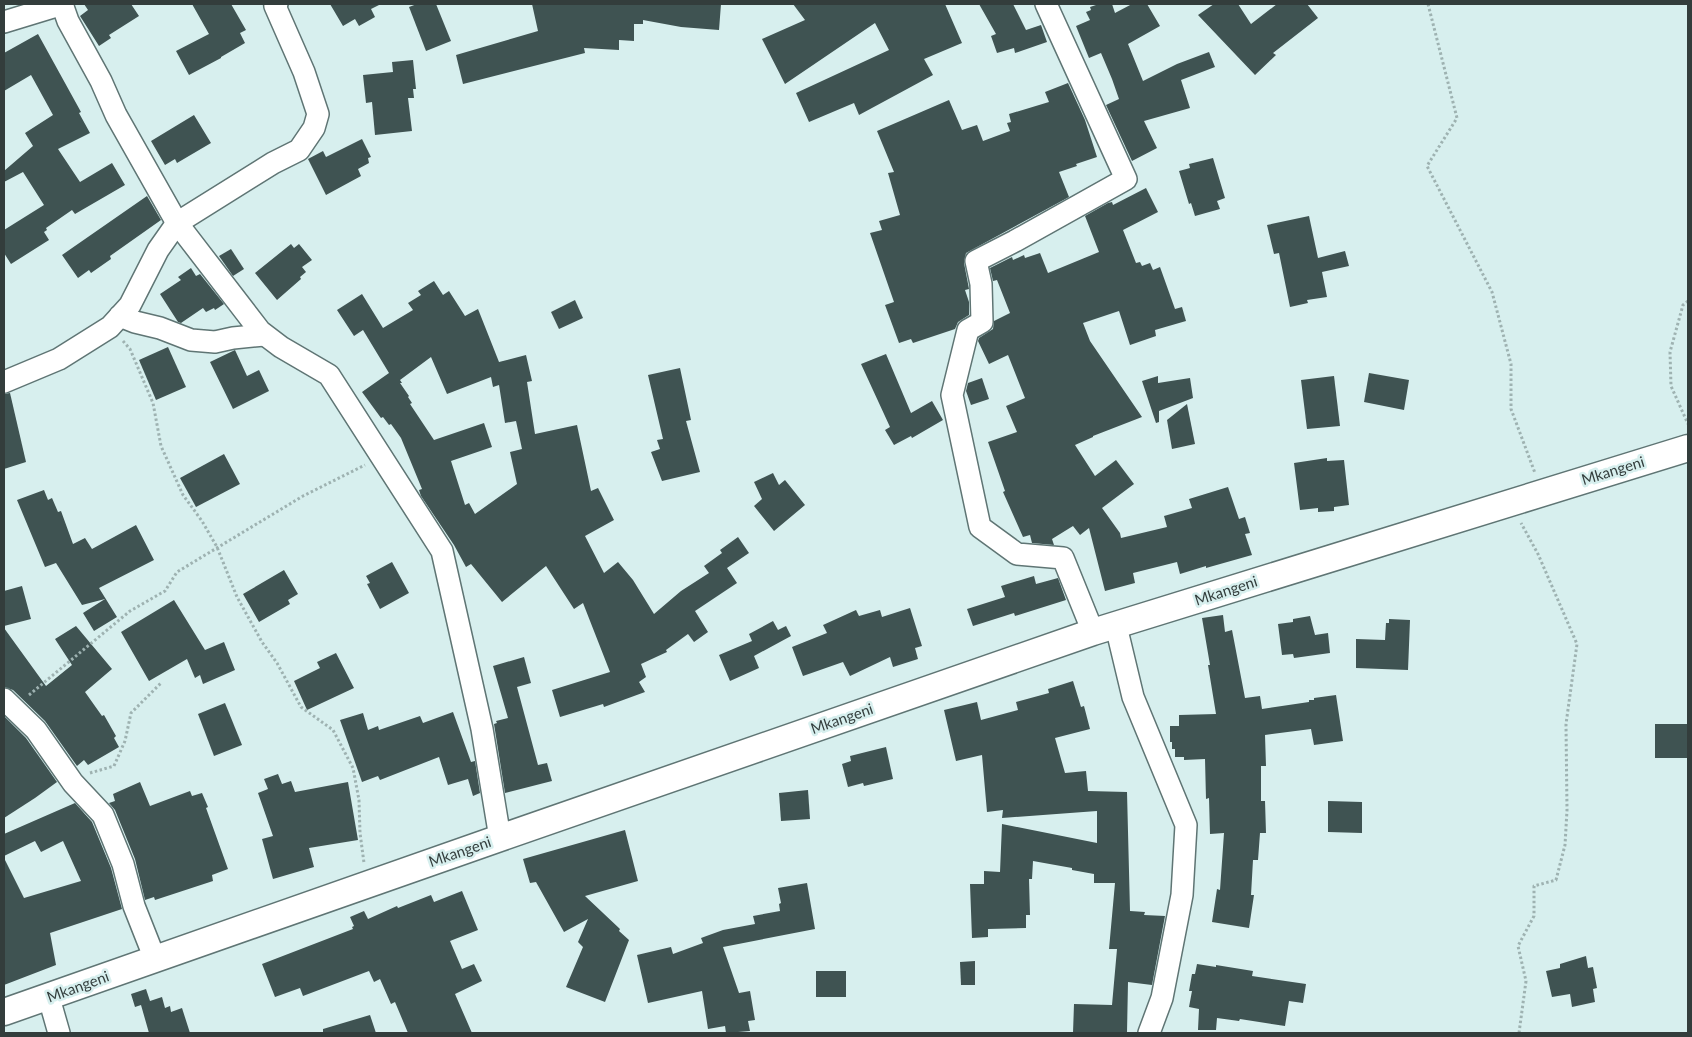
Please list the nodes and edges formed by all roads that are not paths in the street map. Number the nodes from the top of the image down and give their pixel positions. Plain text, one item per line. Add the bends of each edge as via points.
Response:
1 (62, 4) edge
2 (272, 4) edge
3 (1046, 4) edge
4 (4, 22) edge
5 (177, 223) junction
6 (115, 322) junction
7 (264, 335) junction
8 (4, 382) edge
9 (1688, 448) edge
10 (1105, 629) junction
11 (8, 704) edge
12 (500, 838) junction
13 (153, 960) junction
14 (48, 998) junction
15 (4, 1012) edge
16 (59, 1033) edge
17 (1149, 1033) edge

1 - 4 street
1 - 5 street via 116,115
2 - 5 street via 304,72 318,114 314,128 299,150
3 - 10 street via 1126,179 976,260 981,284 982,322 968,330 952,395 980,527 1017,554 1063,558
5 - 6 street via 158,250 130,305
5 - 7 street
6 - 7 street via 135,322 191,340 215,342
6 - 8 street via 59,359
7 - 12 street via 329,375 442,551 482,729
9 - 10 street, Mkangeni
10 - 12 street, Mkangeni
10 - 17 street via 1186,825 1182,895 1162,998
11 - 13 street via 36,730 73,783 102,815 123,864
12 - 13 street, Mkangeni
13 - 14 street, Mkangeni
14 - 15 street, Mkangeni
14 - 16 street

